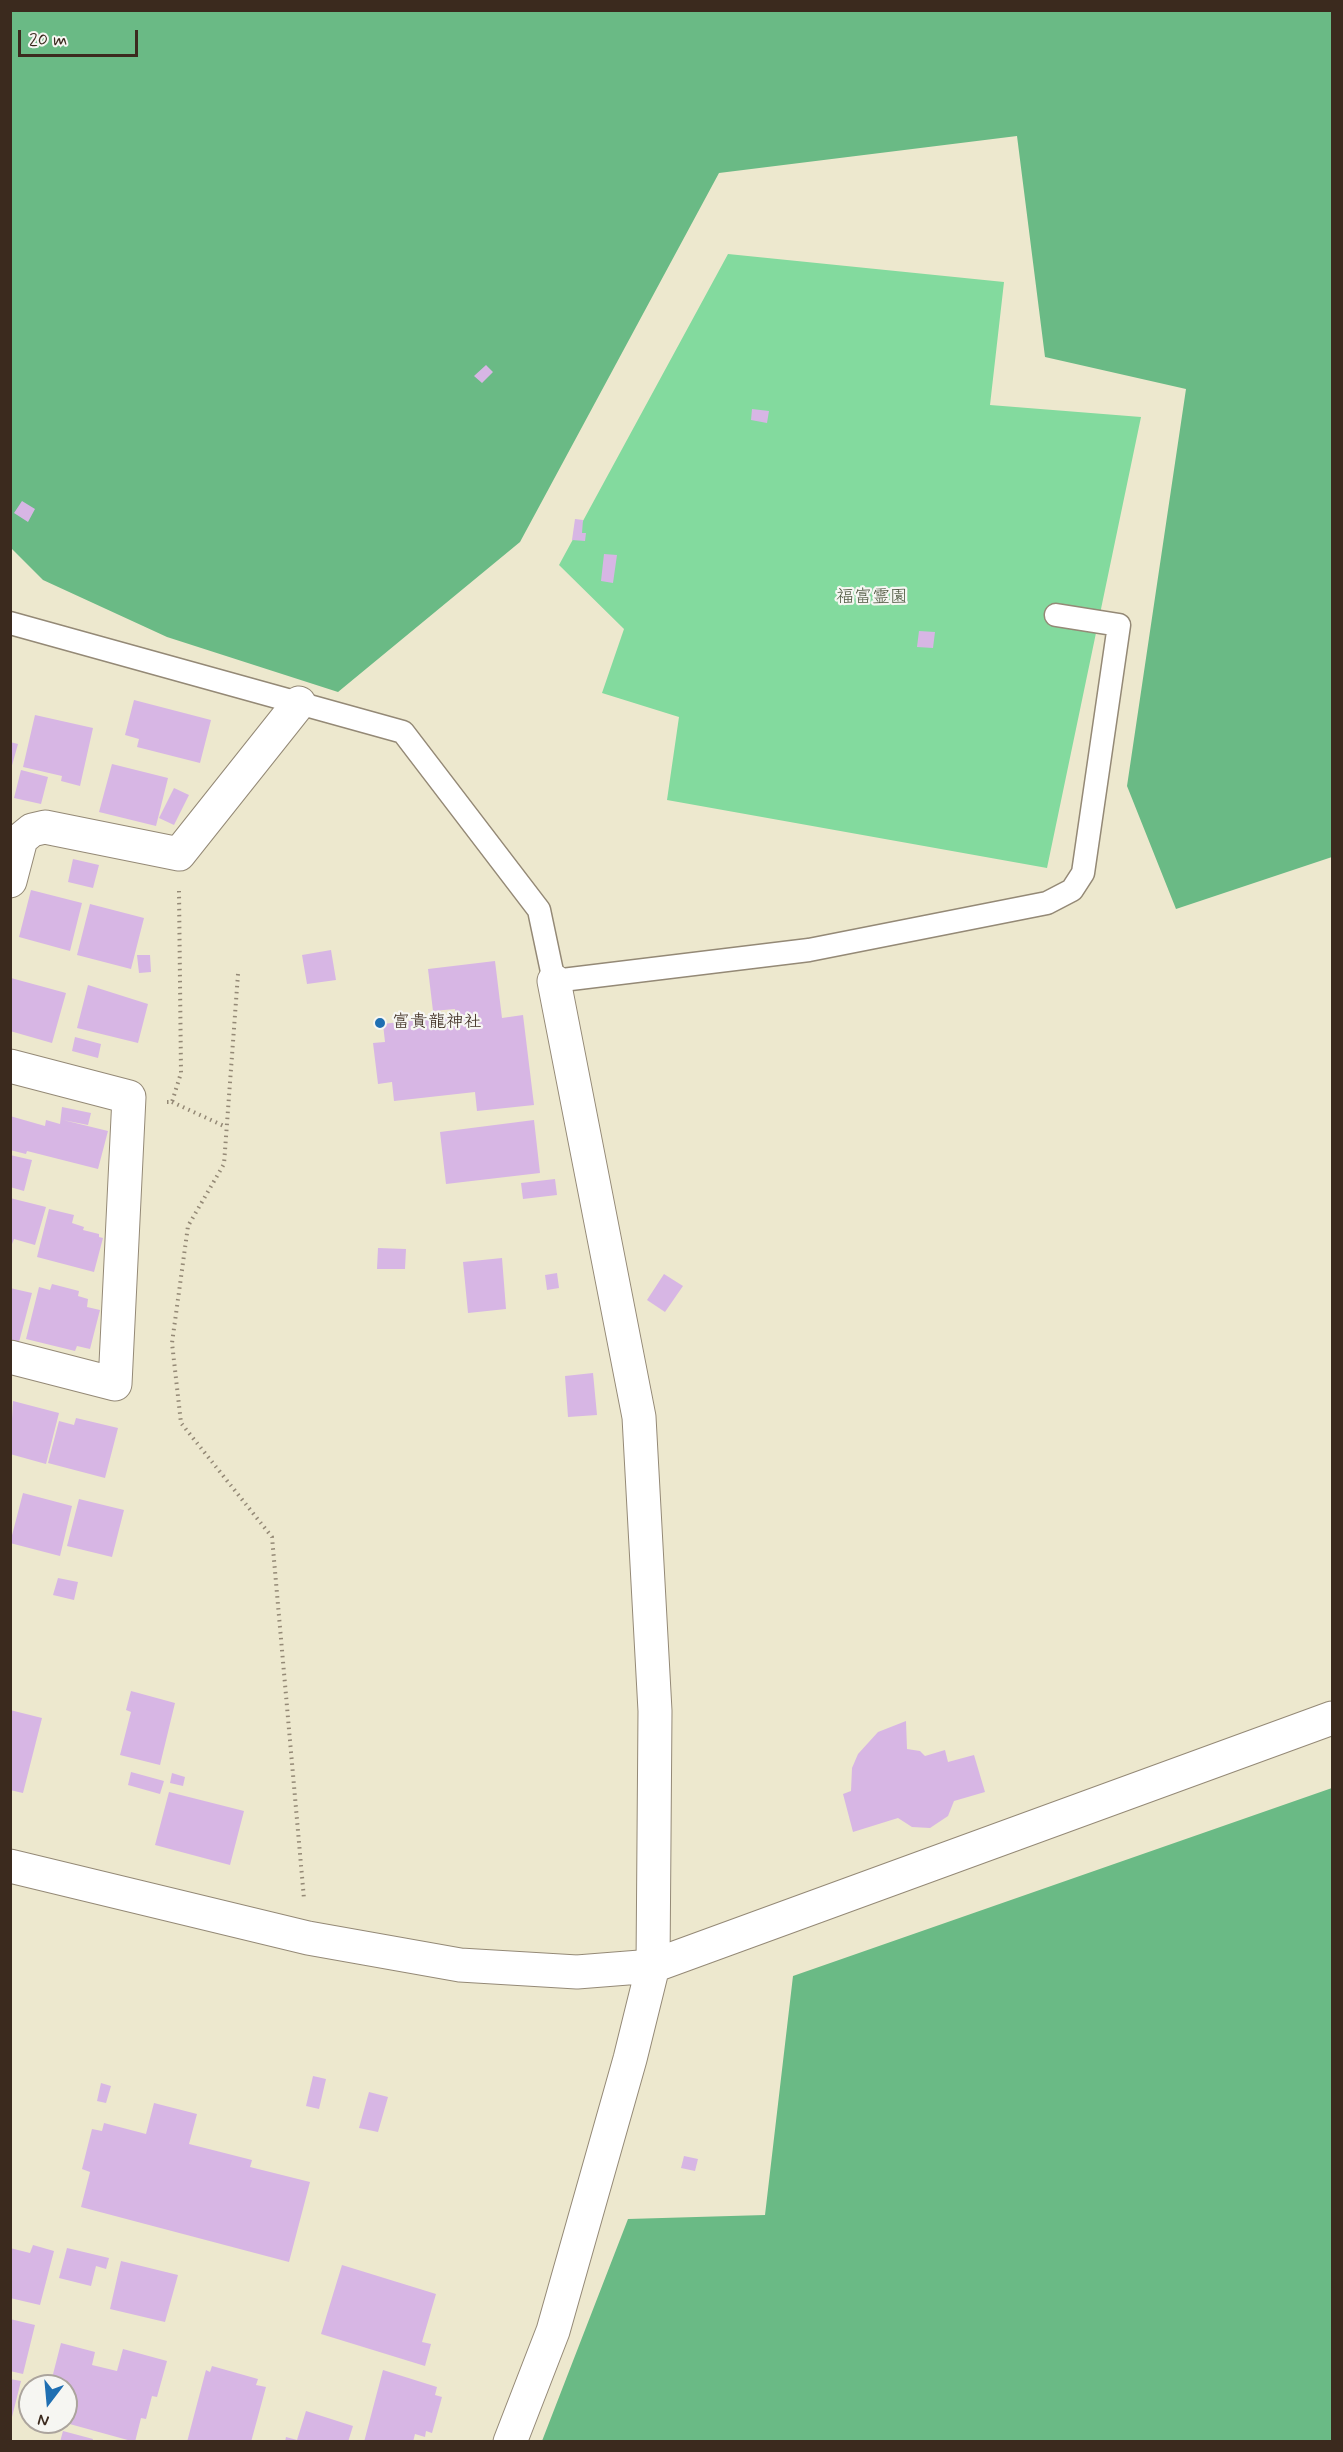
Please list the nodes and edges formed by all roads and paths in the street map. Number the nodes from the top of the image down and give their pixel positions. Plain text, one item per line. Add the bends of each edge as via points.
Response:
1 (1056, 615) dead end
2 (10, 623) edge
3 (298, 703) junction
4 (179, 855) junction
5 (10, 881) edge
6 (238, 975) dead end
7 (554, 981) junction
8 (10, 1066) edge
9 (129, 1097) junction
10 (172, 1102) junction
11 (226, 1127) junction
12 (10, 1357) edge
13 (1332, 1718) edge
14 (10, 1866) edge
15 (308, 1938) junction
16 (653, 1966) junction
17 (510, 2442) edge

1 - 7 lane via 1119,625 1083,873 1072,890 1047,903 809,950
2 - 3 lane
3 - 4 street
3 - 7 lane via 404,732 538,910
4 - 5 street via 45,827 32,830 21,839
4 - 10 path via 181,1074
6 - 11 path
7 - 16 street via 639,1417 655,1711
8 - 9 street
9 - 10 path
9 - 12 street via 115,1384
10 - 11 path
11 - 15 path via 224,1164 188,1226 172,1343 182,1423 272,1537
13 - 16 street
14 - 15 street
15 - 16 street via 460,1965 577,1972
16 - 17 street via 553,2331

